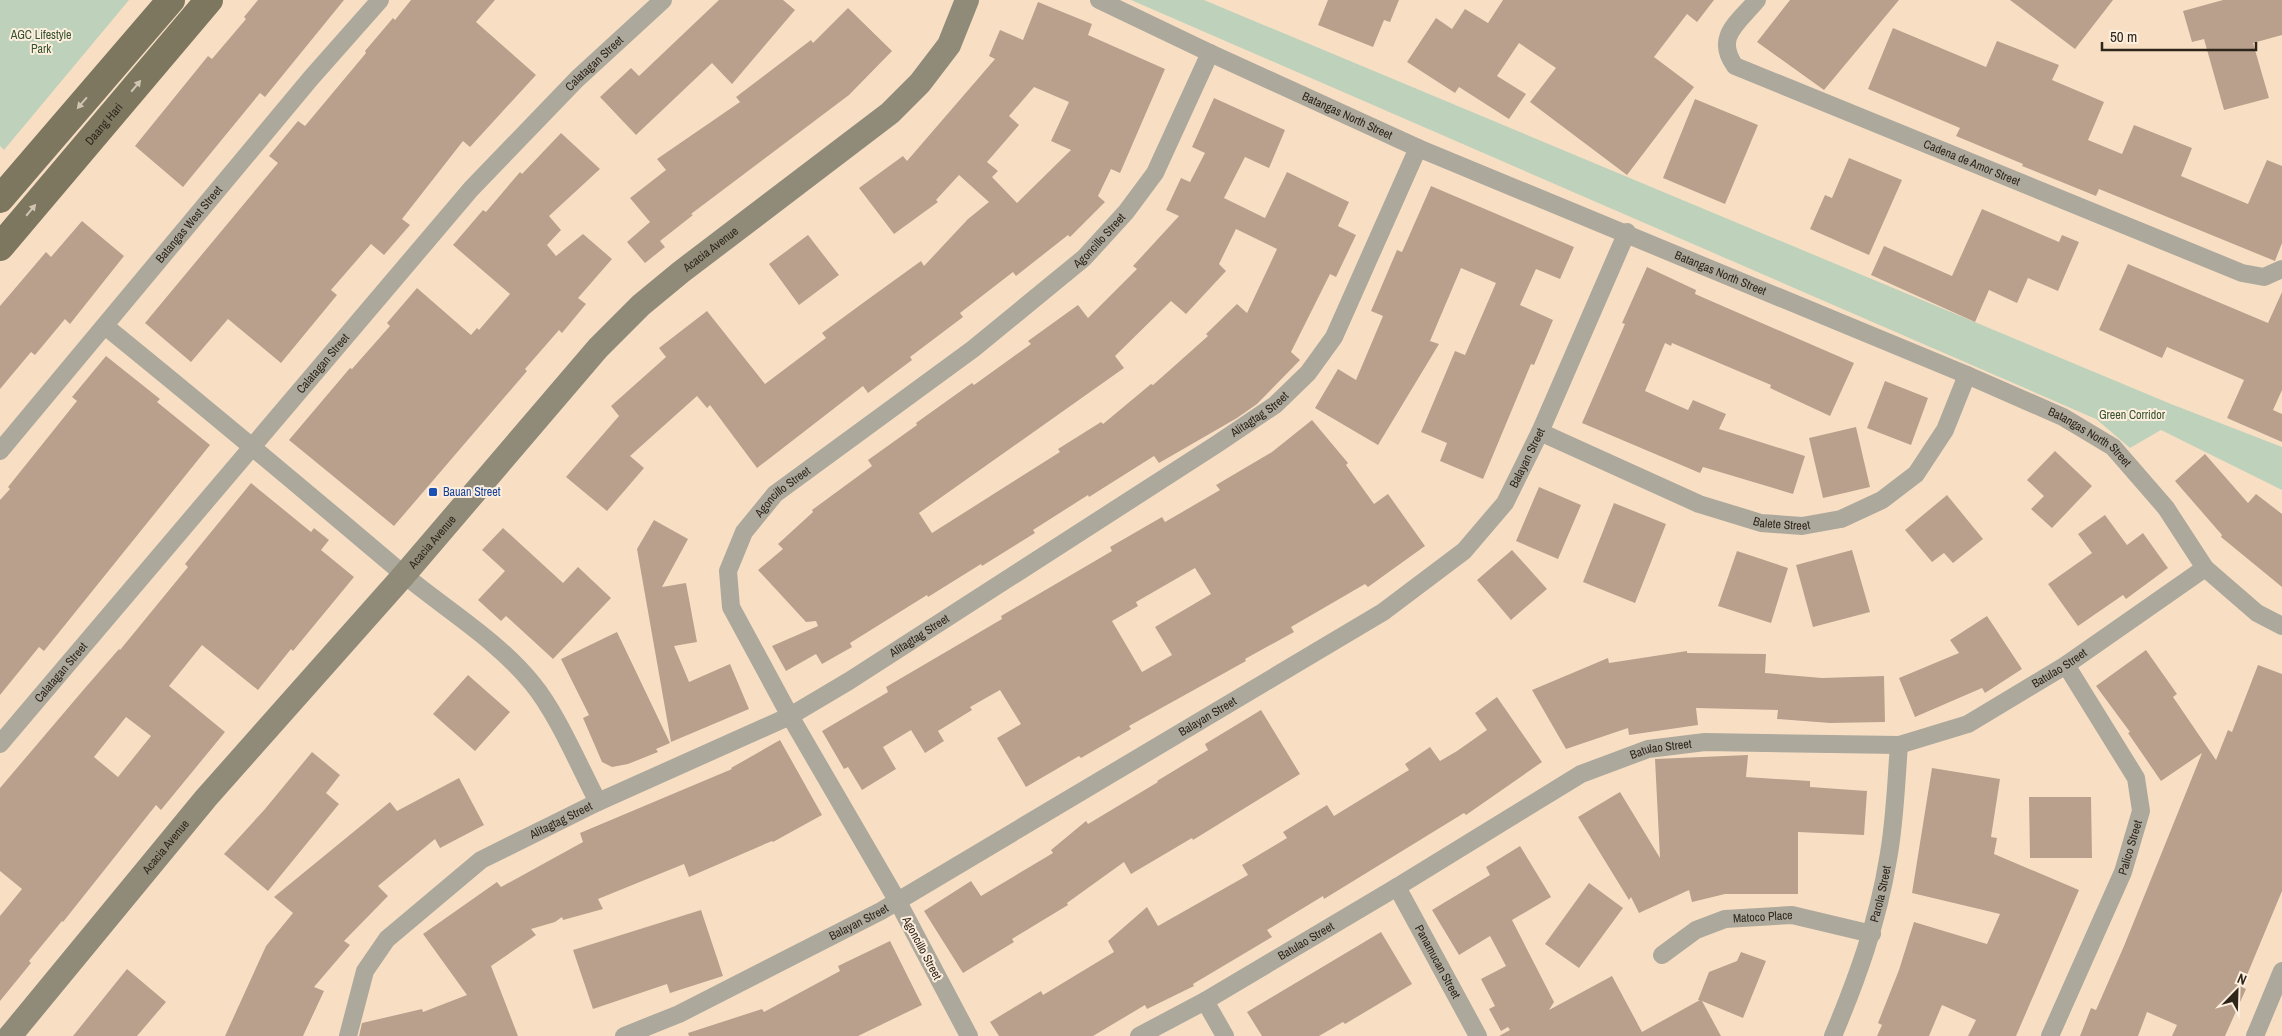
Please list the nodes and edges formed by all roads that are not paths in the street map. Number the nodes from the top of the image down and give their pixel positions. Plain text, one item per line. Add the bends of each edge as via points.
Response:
1 (171, 0) edge
2 (209, 0) edge
3 (380, 0) edge
4 (663, 0) edge
5 (967, 0) edge
6 (1099, 0) edge
7 (1757, 0) edge
8 (1210, 53) junction
9 (1418, 148) junction
10 (0, 199) edge
11 (1627, 232) junction
12 (0, 247) edge
13 (2282, 268) edge
14 (105, 326) junction
15 (1967, 375) junction
16 (1540, 432) junction
17 (253, 447) junction
18 (0, 451) edge
19 (2205, 568) junction
20 (404, 575) junction
21 (2282, 626) edge
22 (2066, 666) junction
23 (790, 716) junction
24 (0, 744) edge
25 (1899, 745) junction
26 (598, 802) junction
27 (1397, 887) junction
28 (897, 900) junction
29 (1872, 934) junction
30 (1662, 955) dead end
31 (2282, 972) edge
32 (1205, 1001) junction
33 (16, 1034) edge
34 (348, 1036) edge
35 (624, 1036) edge
36 (969, 1036) edge
37 (1139, 1036) edge
38 (1225, 1036) edge
39 (1478, 1036) edge
40 (1833, 1036) edge
41 (2050, 1036) edge
42 (2255, 1036) edge

1 -> 10 main road
12 -> 2 main road, Daang Hari
3 - 14 street, Batangas West Street
4 - 17 street, Calatagan Street via 577,79 471,189
5 - 20 street, Acacia Avenue via 949,45 920,84 890,113 641,305 598,348
6 - 8 street, Batangas North Street
7 - 13 street, Cadena de Amor Street via 1727,37 1726,54 1734,66 2242,273 2264,277
8 - 9 street, Batangas North Street
8 - 23 street, Agoncillo Street via 1155,173 1126,212 1084,258 973,349 775,494 744,532 728,571 731,606
9 - 11 street, Batangas North Street
9 - 23 street, Alitagtag Street via 1334,337 1308,373 1274,405 1218,444
11 - 15 street, Batangas North Street
11 - 16 street, Balayan Street
14 - 17 street
14 - 18 street, Batangas West Street
15 - 16 street, Balete Street via 1945,430 1916,474 1882,500 1841,519 1802,526 1761,523 1699,504
15 - 19 street, Batangas North Street via 2063,417 2113,447 2166,508
16 - 28 street, Balayan Street via 1505,503 1464,551 1383,612
17 - 20 street
17 - 24 street, Calatagan Street
19 - 21 street, Batangas North Street via 2257,613
19 - 22 street, Batulao Street
20 - 26 street via 502,652 532,684
20 - 33 street, Acacia Avenue via 206,798
22 - 25 street, Batulao Street via 1968,724
22 - 41 street, Palico Street via 2136,778 2141,811 2123,872
23 - 26 street, Alitagtag Street
23 - 28 street, Agoncillo Street
25 - 27 street, Batulao Street via 1705,742 1648,749 1580,774
25 - 29 street, Parola Street via 1888,858
26 - 34 street, Alitagtag Street via 481,860 387,939 365,971
27 - 32 street, Batulao Street
27 - 39 street, Panamucan Street
28 - 35 street, Balayan Street via 777,966 679,1014
28 - 36 street, Agoncillo Street
29 - 30 street, Matoco Place via 1792,915 1725,919 1696,930
29 - 40 street, Parola Street
31 - 42 street
32 - 37 street, Batulao Street
32 - 38 street

